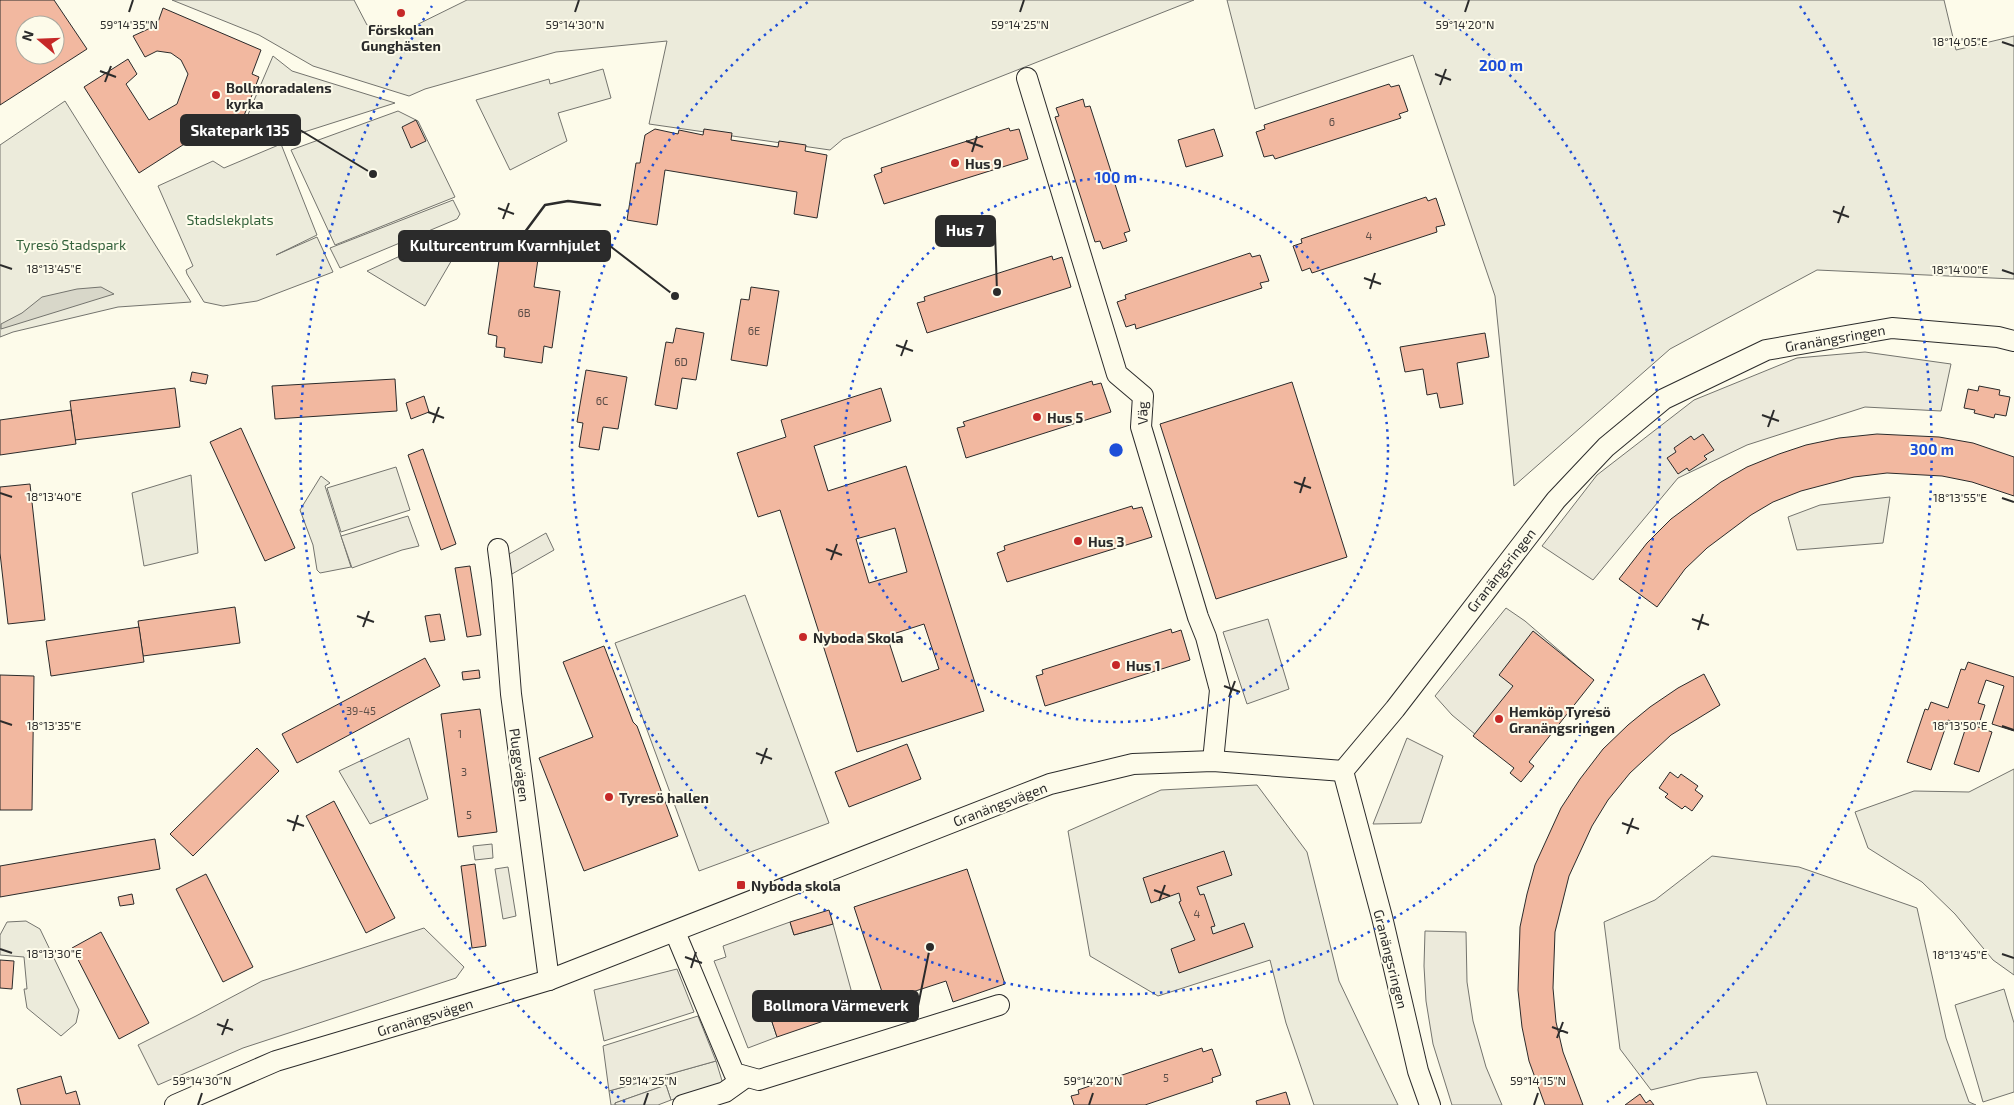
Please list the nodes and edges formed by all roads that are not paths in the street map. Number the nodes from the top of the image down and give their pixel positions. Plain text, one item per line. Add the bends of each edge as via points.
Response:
1 (1027, 78) dead end
2 (2014, 341) edge
3 (498, 549) dead end
4 (1213, 760) junction
5 (1343, 771) junction
6 (675, 932) junction
7 (549, 980) junction
8 (999, 1005) dead end
9 (746, 1077) junction
10 (175, 1105) edge
11 (683, 1105) edge
12 (1430, 1105) edge

1 - 4 street, Väg via 1117,374 1143,396 1141,427 1220,690
2 - 5 street, Granängsringen via 1892,328 1766,350 1664,399 1606,447 1556,500 1395,709
3 - 7 street, Pluggvägen via 511,694
4 - 5 street, Granängsvägen
4 - 6 street, Granängsvägen via 1133,764 1050,784
5 - 12 street, Granängsringen via 1382,917 1418,1072
6 - 7 street, Granängsvägen
6 - 9 street via 734,1074
7 - 10 street, Granängsvägen via 276,1061
8 - 9 street via 759,1080
9 - 11 street via 725,1092

